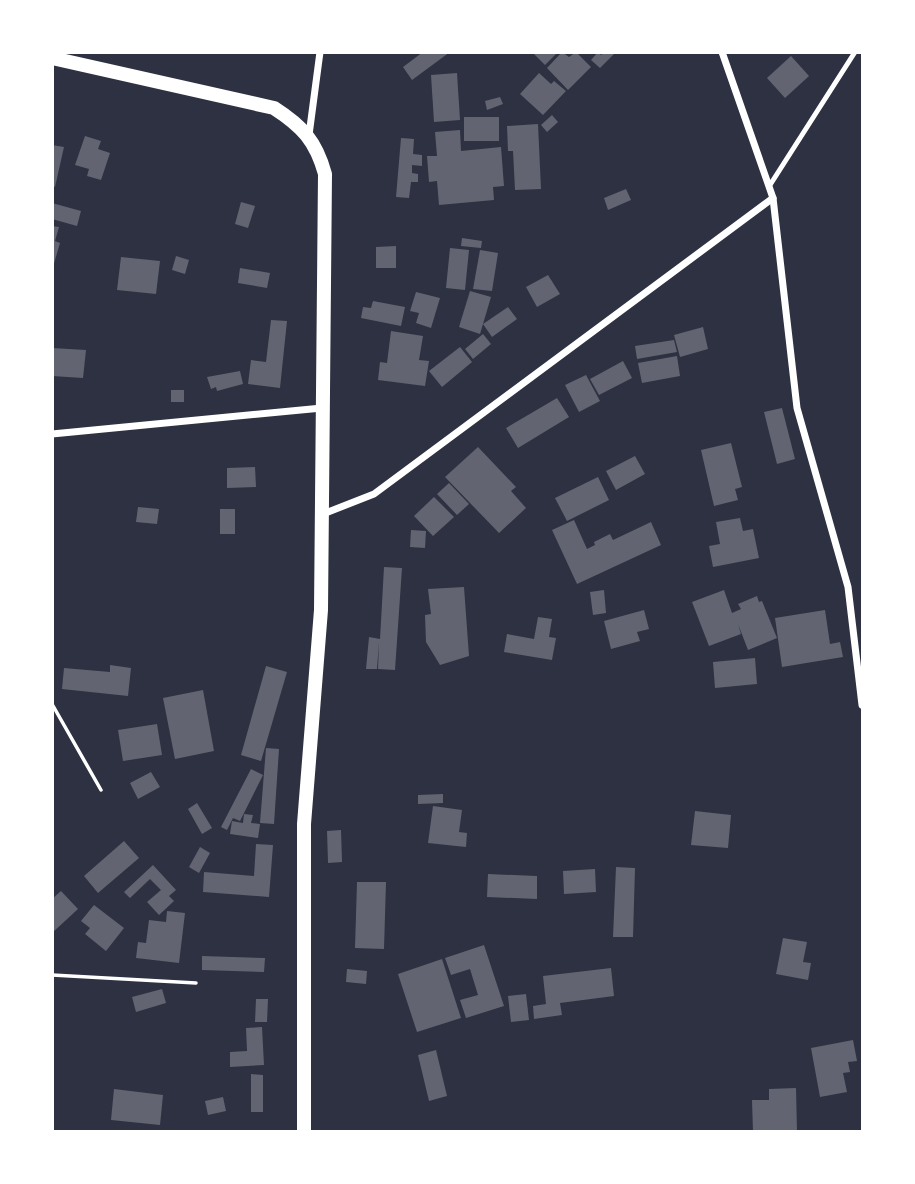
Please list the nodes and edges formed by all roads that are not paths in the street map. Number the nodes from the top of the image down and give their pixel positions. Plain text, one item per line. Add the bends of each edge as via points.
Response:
1 (320, 52) edge
2 (722, 52) edge
3 (855, 52) edge
4 (52, 58) edge
5 (309, 136) junction
6 (770, 185) junction
7 (773, 198) junction
8 (321, 408) junction
9 (52, 434) edge
10 (323, 514) junction
11 (863, 705) edge
12 (304, 1132) edge

1 - 5 street
2 - 6 street
3 - 6 lane
4 - 5 main road via 274,107
5 - 8 main road via 326,174
6 - 7 street
7 - 10 street via 373,494
7 - 11 street via 797,408 848,587
8 - 9 street
8 - 10 main road
10 - 12 main road via 321,610 304,824

